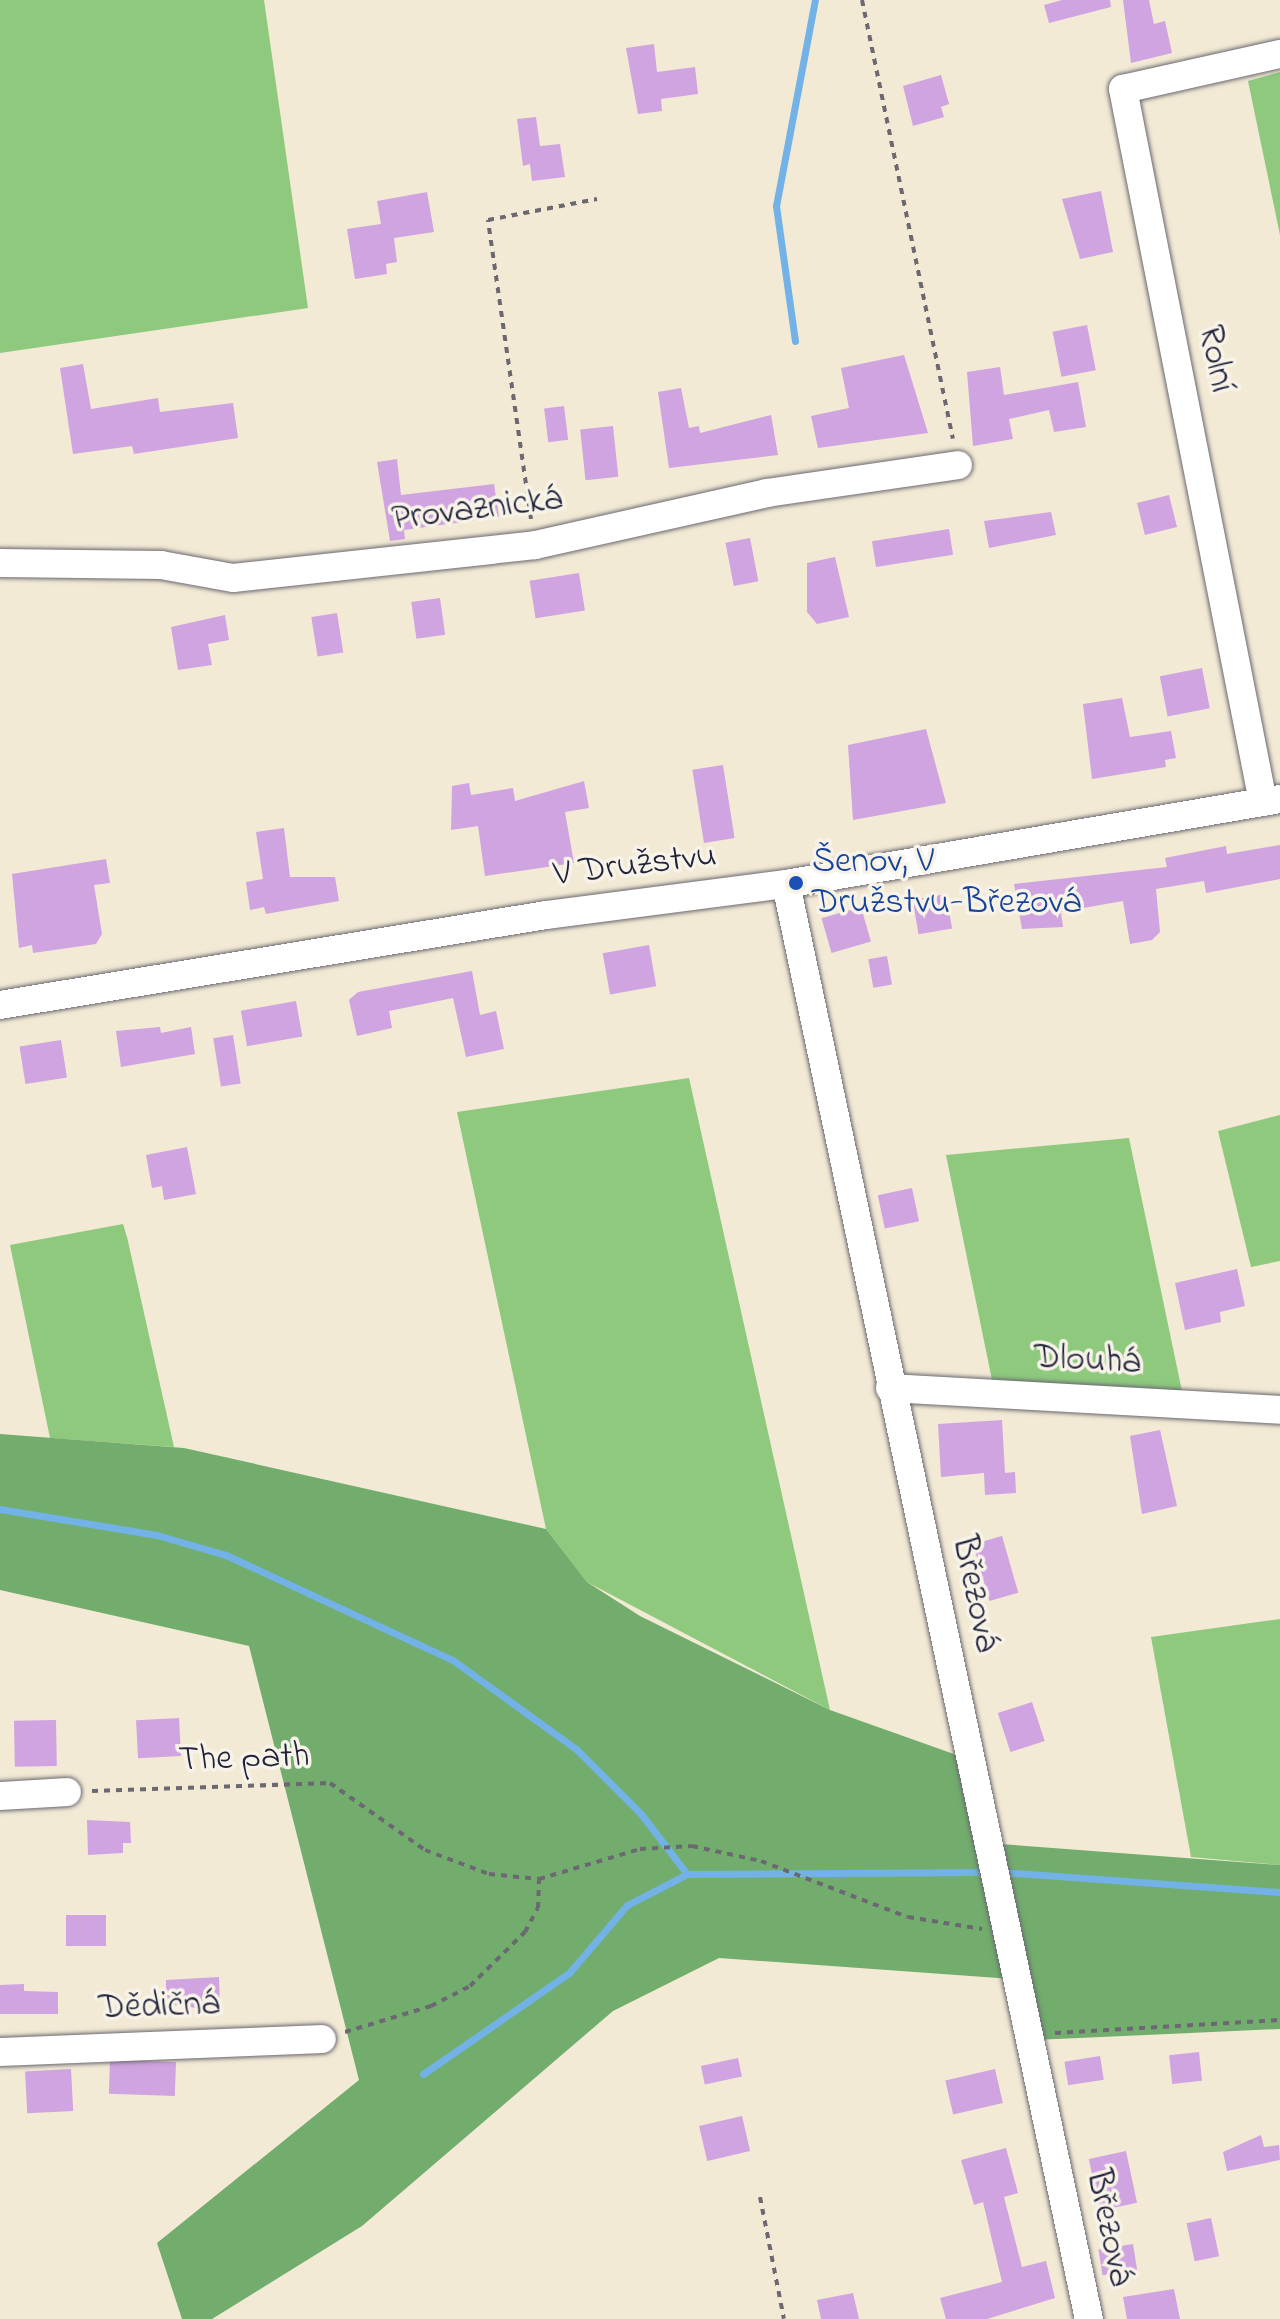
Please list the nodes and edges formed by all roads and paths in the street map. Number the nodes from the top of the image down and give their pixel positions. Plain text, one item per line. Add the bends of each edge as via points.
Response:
1 (862, 0) edge
2 (1280, 54) edge
3 (597, 199) dead end
4 (958, 465) joint
5 (535, 545) junction
6 (0, 563) edge
7 (1272, 800) edge
8 (786, 884) junction
9 (0, 1005) edge
10 (890, 1388) junction
11 (1280, 1410) edge
12 (67, 1792) joint
13 (0, 1796) edge
14 (539, 1879) junction
15 (1008, 1931) junction
16 (1280, 2020) edge
17 (1029, 2035) junction
18 (322, 2039) joint
19 (0, 2052) edge
20 (760, 2197) dead end
21 (784, 2319) edge
22 (1089, 2319) edge

1 - 4 path
2 - 7 street, Rolní via 1123,89
3 - 5 path via 488,220
4 - 5 street, Provaznická via 767,493
5 - 6 street, Provaznická via 233,578 146,564
7 - 8 street, V Družstvu
8 - 9 street, V Družstvu via 546,915
8 - 10 street, Březová
10 - 11 street, Dlouhá
10 - 15 street, Březová
12 - 13 street
12 - 14 path, The path via 330,1783 425,1850 489,1874
14 - 15 path via 649,1848 686,1847 761,1861 908,1917
14 - 18 path via 538,1908 525,1932 470,1986 431,2006
15 - 17 street, Březová
16 - 17 path
17 - 22 street, Březová
18 - 19 street, Dědičná
20 - 21 path

